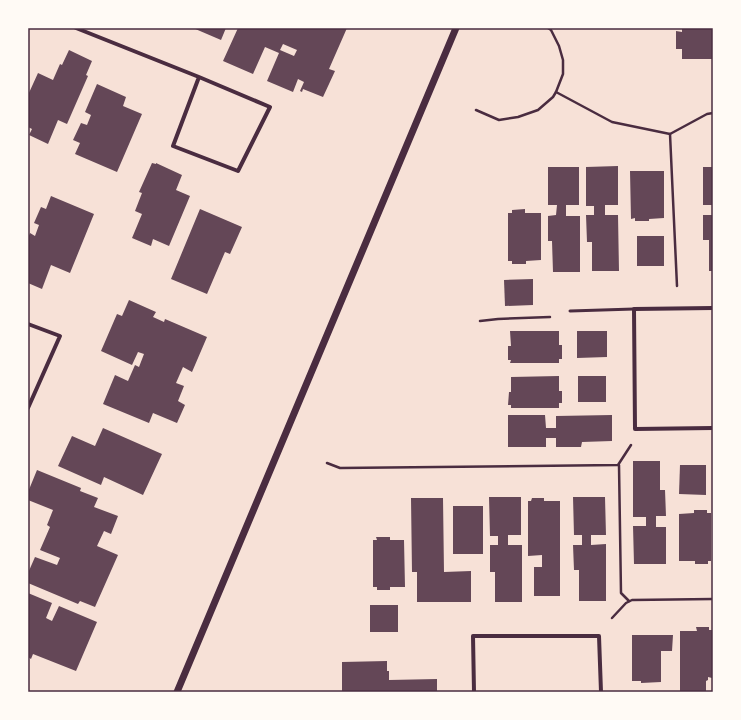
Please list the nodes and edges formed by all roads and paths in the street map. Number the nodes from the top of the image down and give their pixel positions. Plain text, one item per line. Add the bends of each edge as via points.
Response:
1 (76, 28) edge
2 (456, 28) edge
3 (548, 28) edge
4 (199, 77) junction
5 (556, 92) junction
6 (476, 110) dead end
7 (713, 113) edge
8 (670, 134) junction
9 (677, 286) dead end
10 (713, 308) edge
11 (634, 309) junction
12 (570, 311) dead end
13 (550, 317) dead end
14 (480, 321) dead end
15 (28, 324) edge
16 (28, 408) edge
17 (713, 428) edge
18 (633, 442) dead end
19 (327, 463) dead end
20 (619, 464) junction
21 (713, 599) edge
22 (629, 601) junction
23 (612, 618) dead end
24 (177, 692) edge
25 (474, 692) edge
26 (601, 692) edge

1 - 4 street
2 - 24 street
3 - 5 path via 559,46 563,60 563,74
4 - 4 street via 173,146 238,171 270,107
5 - 6 path via 538,110 518,117 499,120
5 - 8 path via 612,122
7 - 8 path
8 - 9 path
10 - 11 street
11 - 12 lane
11 - 17 street via 635,429
13 - 14 path
15 - 16 street via 60,336
18 - 20 path
19 - 20 path via 340,468
20 - 22 path via 621,593
21 - 22 path
22 - 23 path
25 - 26 street via 473,636 599,636

